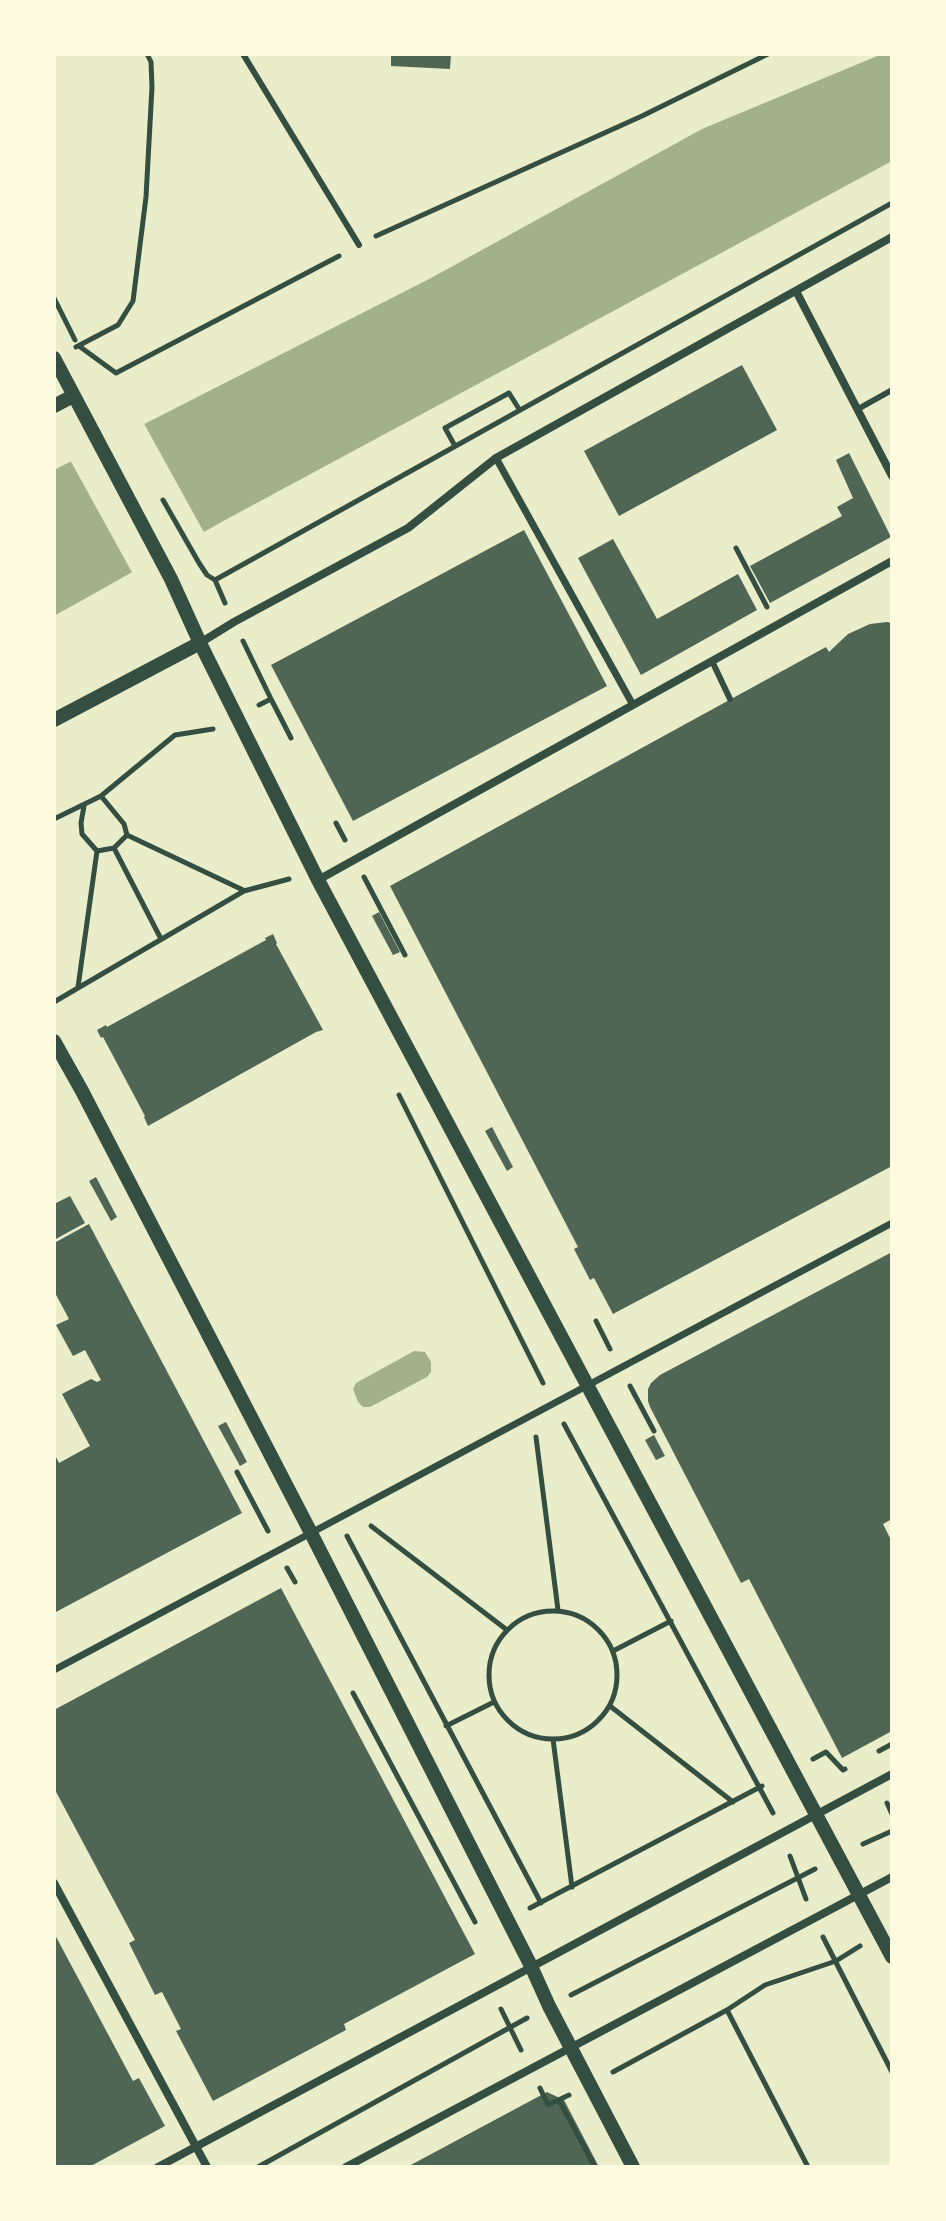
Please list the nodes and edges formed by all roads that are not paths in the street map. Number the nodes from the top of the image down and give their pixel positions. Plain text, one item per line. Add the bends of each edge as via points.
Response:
1 (243, 54) edge
2 (892, 237) edge
3 (359, 245) road end
4 (796, 291) junction
5 (54, 358) edge
6 (892, 390) edge
7 (73, 396) junction
8 (54, 406) edge
9 (858, 409) junction
10 (496, 458) junction
11 (892, 476) edge
12 (892, 561) edge
13 (200, 643) junction
14 (712, 661) junction
15 (730, 699) dead end
16 (633, 705) junction
17 (54, 720) edge
18 (318, 880) junction
19 (54, 1041) edge
20 (892, 1223) edge
21 (587, 1386) junction
22 (311, 1533) junction
23 (54, 1670) edge
24 (892, 1774) edge
25 (815, 1814) junction
26 (892, 1877) edge
27 (54, 1883) edge
28 (860, 1895) junction
29 (892, 1957) edge
30 (531, 1966) junction
31 (571, 2048) junction
32 (196, 2146) junction
33 (158, 2167) edge
34 (207, 2167) edge
35 (346, 2167) edge
36 (633, 2167) edge

1 - 3 lane
2 - 4 street
4 - 9 street
4 - 10 street
5 - 7 street
6 - 9 lane
7 - 8 street
7 - 13 street
9 - 11 street
10 - 13 street via 408,528
10 - 16 street
12 - 14 street
13 - 17 street
13 - 18 street
14 - 15 lane
14 - 16 street
16 - 18 street
18 - 21 street
19 - 22 street
20 - 21 street
21 - 22 street
21 - 25 street
22 - 23 street
22 - 30 street
24 - 25 street
25 - 28 street
25 - 30 street
26 - 28 street
27 - 32 street
28 - 29 street
28 - 31 street
30 - 31 street
30 - 32 street
31 - 35 street
31 - 36 street
32 - 33 street
32 - 34 street

